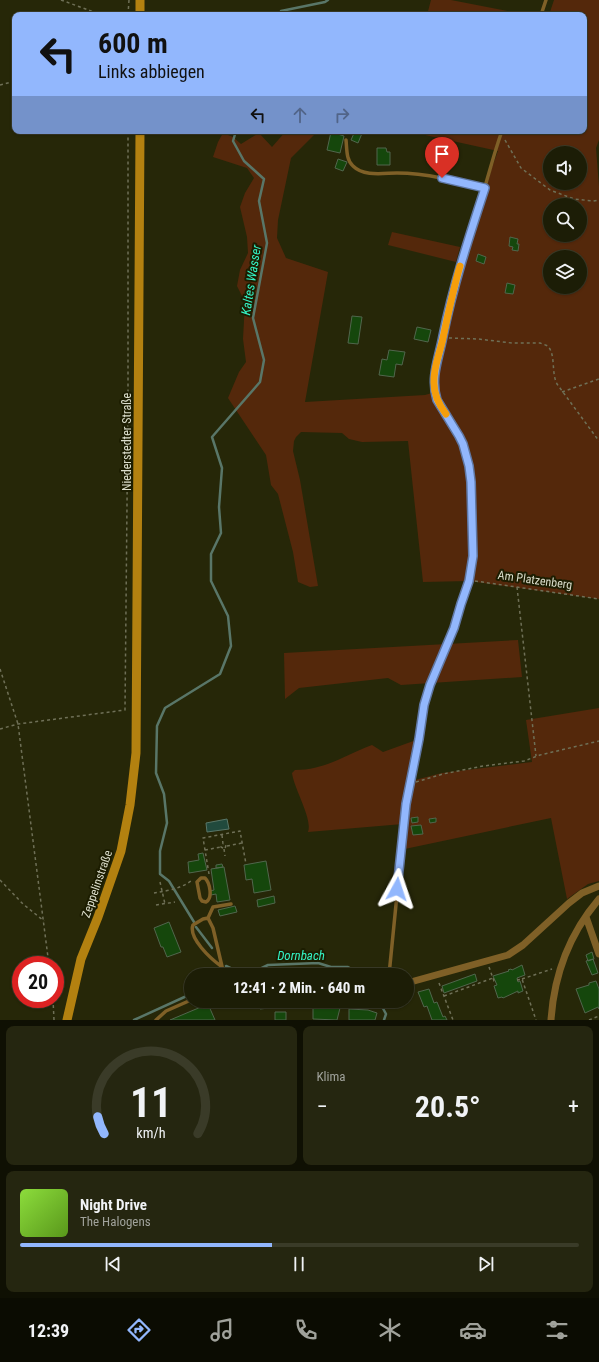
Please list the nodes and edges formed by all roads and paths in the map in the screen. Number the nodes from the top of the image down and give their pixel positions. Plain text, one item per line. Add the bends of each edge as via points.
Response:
1 (61, 0) edge
2 (128, 0) edge
3 (140, 0) edge
4 (546, 0) edge
5 (94, 12) edge
6 (128, 12) edge
7 (140, 12) edge
8 (542, 12) edge
9 (12, 82) edge
10 (0, 85) edge
11 (128, 134) edge
12 (140, 134) edge
13 (500, 134) edge
14 (502, 134) edge
15 (346, 140) dead end
16 (485, 188) junction
17 (599, 200) edge
18 (443, 336) junction
19 (599, 379) edge
20 (562, 392) junction
21 (599, 441) edge
22 (469, 581) junction
23 (516, 588) junction
24 (599, 599) edge
25 (0, 669) edge
26 (18, 724) junction
27 (0, 729) edge
28 (599, 741) edge
29 (136, 753) joint
30 (536, 756) junction
31 (410, 784) junction
32 (222, 835) junction
33 (242, 843) junction
34 (223, 844) junction
35 (227, 846) junction
36 (221, 847) junction
37 (224, 849) junction
38 (205, 850) junction
39 (225, 856) dead end
40 (246, 864) dead end
41 (206, 879) junction
42 (0, 880) edge
43 (198, 880) junction
44 (160, 882) dead end
45 (599, 886) edge
46 (162, 892) junction
47 (154, 893) dead end
48 (599, 899) edge
49 (209, 900) junction
50 (175, 902) dead end
51 (165, 904) junction
52 (231, 904) dead end
53 (156, 905) dead end
54 (213, 907) junction
55 (586, 917) junction
56 (208, 918) junction
57 (44, 921) junction
58 (599, 954) edge
59 (48, 956) edge
60 (487, 962) junction
61 (221, 966) joint
62 (390, 968) edge
63 (561, 968) junction
64 (436, 976) junction
65 (493, 978) junction
66 (522, 979) junction
67 (517, 980) dead end
68 (414, 981) edge
69 (495, 981) dead end
70 (444, 996) junction
71 (184, 1003) edge
72 (53, 1008) edge
73 (599, 1016) edge
74 (54, 1020) edge
75 (67, 1020) edge
76 (156, 1020) edge
77 (453, 1020) edge
78 (536, 1020) edge
79 (551, 1020) edge
80 (589, 1020) edge

1 - 5 path
2 - 6 path
3 - 7 main road
4 - 8 lane
9 - 10 path
11 - 26 path via 125,710
12 - 29 main road, Niederstedter Straße
13 - 16 lane
14 - 17 path via 521,168 550,190 574,198
15 - 16 lane via 348,159 361,171 428,175
16 - 18 lane via 459,269
18 - 20 path via 545,344 550,349 555,380
18 - 22 lane via 434,384 437,400 463,444 469,466 473,556
19 - 20 path
20 - 21 path
22 - 23 path, Am Platzenberg
22 - 31 lane via 424,705
23 - 24 path, Am Platzenberg
23 - 30 path
25 - 26 path
26 - 27 path
26 - 57 path
28 - 30 path
29 - 75 main road, Zeppelinstraße via 121,851 81,959
30 - 31 path via 524,761 443,774
31 - 62 lane via 400,850
32 - 33 path via 240,831
32 - 34 path
32 - 38 path via 203,838
33 - 35 path
33 - 40 path
34 - 35 path
34 - 36 path
35 - 37 path
36 - 37 path
36 - 38 path
37 - 39 path
38 - 41 path via 210,873
41 - 43 lane
41 - 49 lane
42 - 57 path
43 - 46 path
43 - 49 lane via 200,899 204,902
44 - 46 path
45 - 60 street via 582,893 569,903 515,952
46 - 47 path
46 - 51 path
48 - 55 street
49 - 54 lane
50 - 51 path
51 - 53 path
52 - 54 lane
54 - 56 lane
55 - 58 street
55 - 63 street via 572,939
56 - 61 lane via 213,928
56 - 61 lane via 203,918 193,925 192,932 212,960
57 - 59 path
60 - 64 street
60 - 65 path
63 - 66 path via 552,968
63 - 79 street via 552,1002
64 - 68 street
64 - 70 path
65 - 69 path
65 - 70 path
66 - 67 path
66 - 78 path
70 - 77 path
71 - 76 lane via 166,1011
72 - 74 path
73 - 80 path

